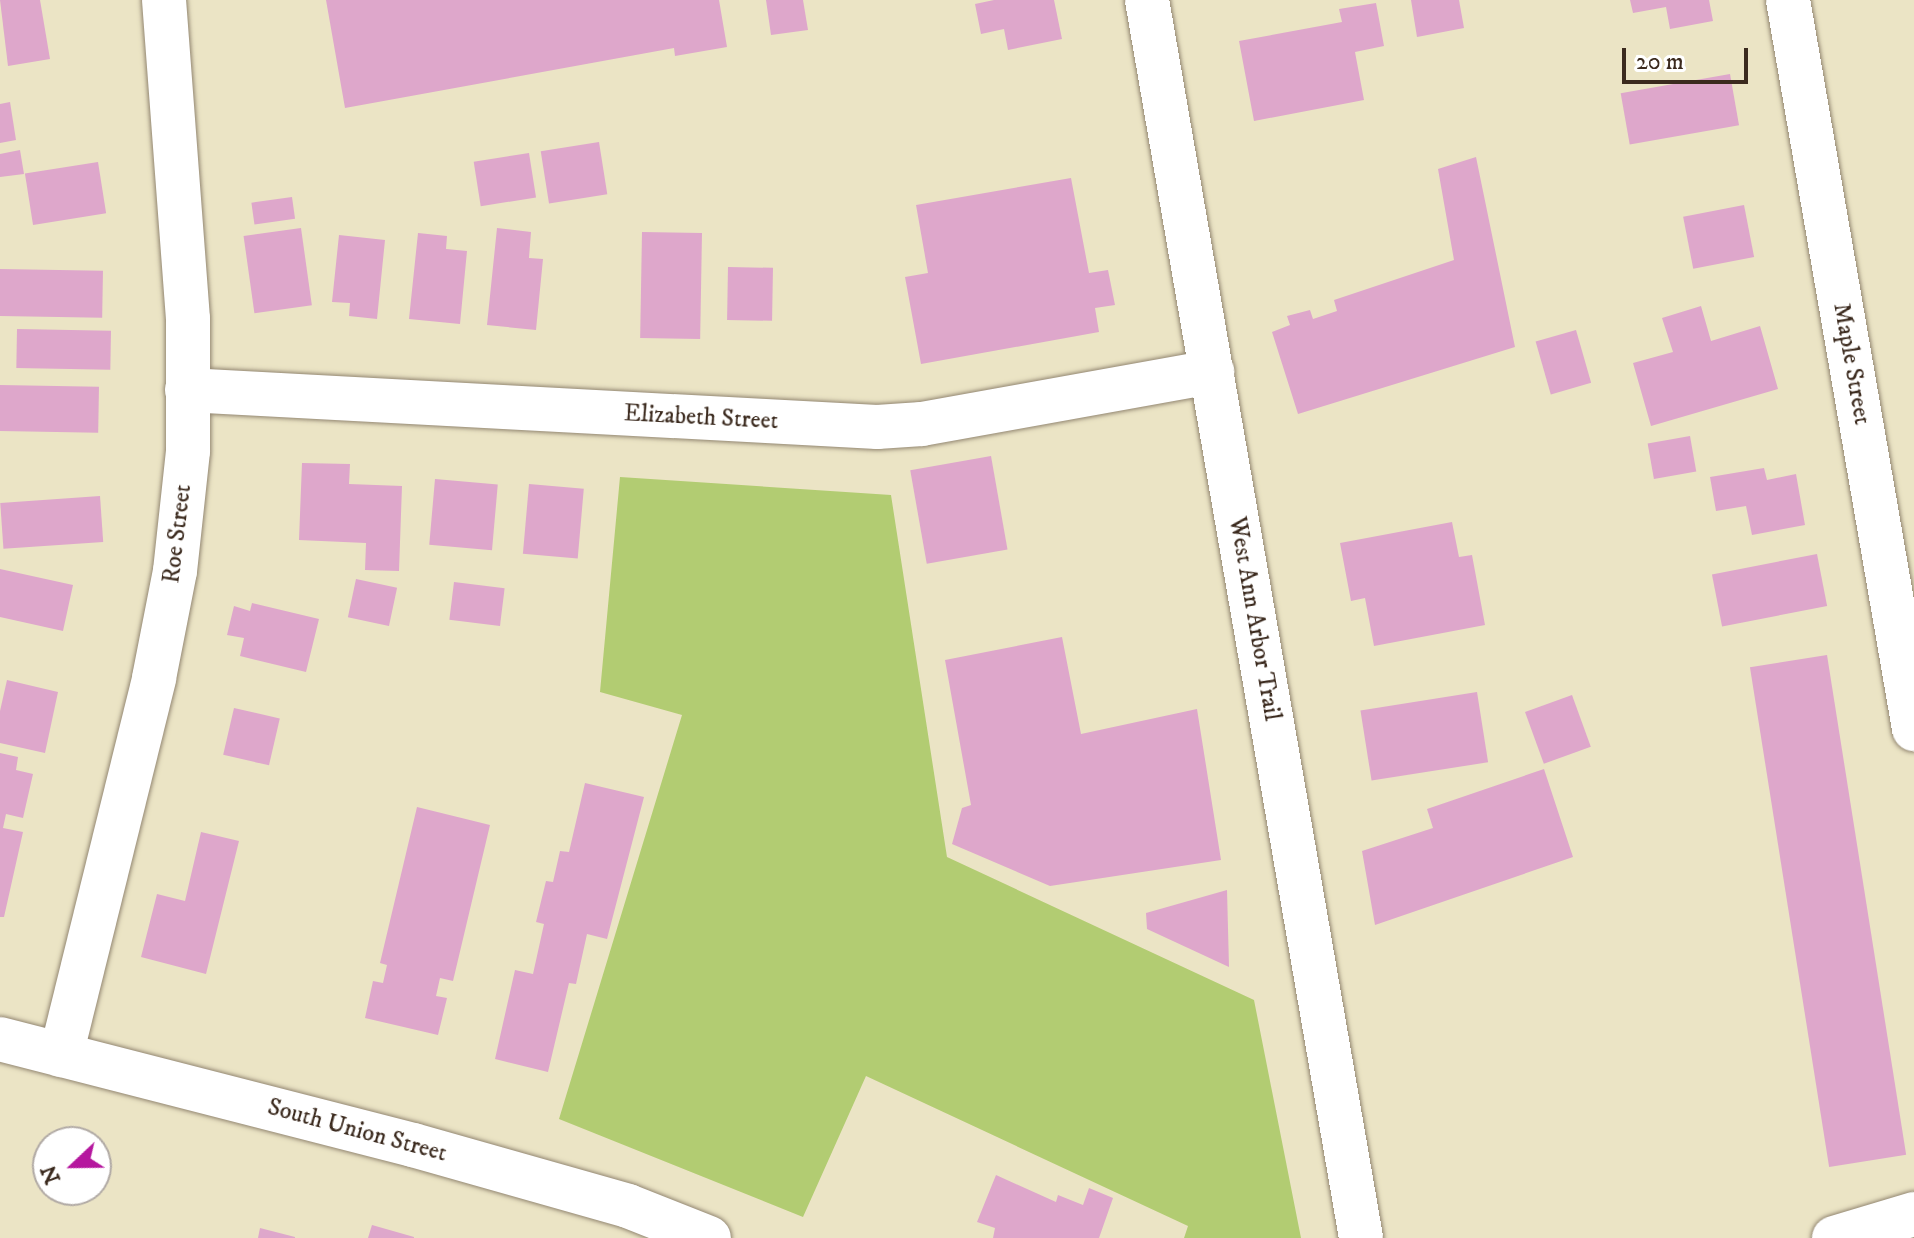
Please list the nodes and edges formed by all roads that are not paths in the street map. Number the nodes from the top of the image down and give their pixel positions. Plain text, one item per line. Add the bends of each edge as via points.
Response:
1 (164, 0) edge
2 (1147, 0) edge
3 (1788, 0) edge
4 (1212, 372) junction
5 (187, 390) junction
6 (1900, 564) edge
7 (1914, 729) edge
8 (0, 1039) edge
9 (61, 1055) junction
10 (1914, 1214) edge
11 (709, 1238) edge
12 (1361, 1238) edge
13 (1834, 1238) edge

1 - 5 street, Roe Street via 188,319
2 - 4 street, West Ann Arbor Trail
3 - 6 street, Maple Street
4 - 5 street, Elizabeth Street via 922,424 877,427
4 - 12 street, West Ann Arbor Trail
5 - 9 street, Roe Street via 188,451 169,601
6 - 7 street, Maple Street
8 - 9 street, South Union Street
9 - 11 street, South Union Street via 522,1176 628,1206
10 - 13 street

